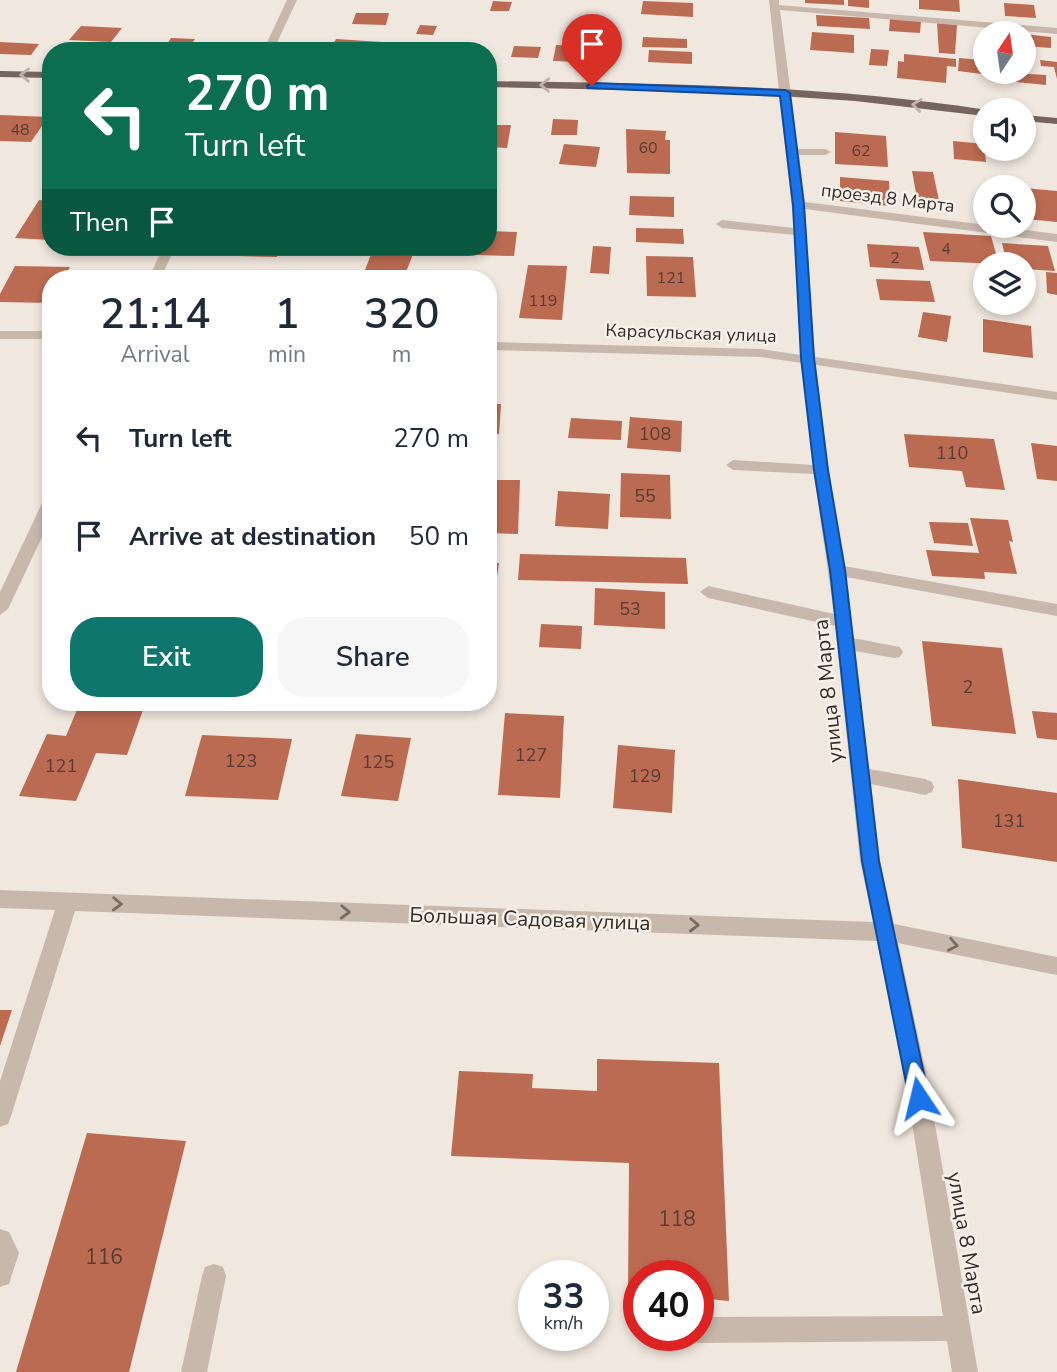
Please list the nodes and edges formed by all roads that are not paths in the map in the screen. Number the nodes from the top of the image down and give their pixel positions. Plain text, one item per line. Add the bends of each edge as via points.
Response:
1 (292, 0) edge
2 (774, 3) edge
3 (1057, 31) edge
4 (272, 42) edge
5 (0, 74) edge
6 (42, 75) edge
7 (497, 84) edge
8 (785, 93) junction
9 (973, 112) edge
10 (1036, 119) edge
11 (1057, 121) edge
12 (793, 152) junction
13 (825, 152) dead end
14 (799, 205) junction
15 (722, 223) dead end
16 (800, 232) junction
17 (1057, 238) edge
18 (0, 335) edge
19 (42, 335) edge
20 (497, 346) edge
21 (807, 358) junction
22 (1057, 396) edge
23 (733, 465) dead end
24 (821, 470) junction
25 (42, 516) edge
26 (837, 570) junction
27 (8, 574) edge
28 (708, 592) dead end
29 (0, 610) edge
30 (1057, 610) edge
31 (843, 622) junction
32 (845, 643) junction
33 (894, 652) dead end
34 (860, 775) junction
35 (925, 787) dead end
36 (0, 900) edge
37 (68, 902) junction
38 (886, 932) junction
39 (1057, 966) edge
40 (0, 1116) edge
41 (0, 1241) edge
42 (0, 1275) edge
43 (214, 1276) dead end
44 (959, 1328) junction
45 (714, 1330) edge
46 (194, 1372) edge
47 (965, 1372) edge

1 - 4 street
2 - 3 street
2 - 8 street, улица 8 Марта
6 -> 5 main road
8 -> 7 main road
9 -> 8 main road
8 - 12 street, улица 8 Марта
10 - 11 main road
12 - 13 street
12 - 14 street, улица 8 Марта
14 - 16 street, улица 8 Марта
14 - 17 street, проезд 8 Марта
15 - 16 street
16 - 21 street, улица 8 Марта
18 - 19 street
20 - 21 street, Карасульская улица
21 - 22 street, Карасульская улица
21 - 24 street, улица 8 Марта
23 - 24 street
24 - 26 street, улица 8 Марта
25 - 27 street
26 - 30 street
26 - 31 street, улица 8 Марта
27 - 29 street
28 - 31 street
31 - 32 street, улица 8 Марта
32 - 33 street
32 - 34 street, улица 8 Марта
34 - 35 street
34 - 38 street, улица 8 Марта via 870,861
36 - 37 street, Большая Садовая улица
37 -> 38 street, Большая Садовая улица
37 - 40 street
38 -> 39 street, Большая Садовая улица
38 - 44 street, улица 8 Марта
41 - 42 street via 7,1253
43 - 46 street
44 - 45 street
44 - 47 street, улица 8 Марта

